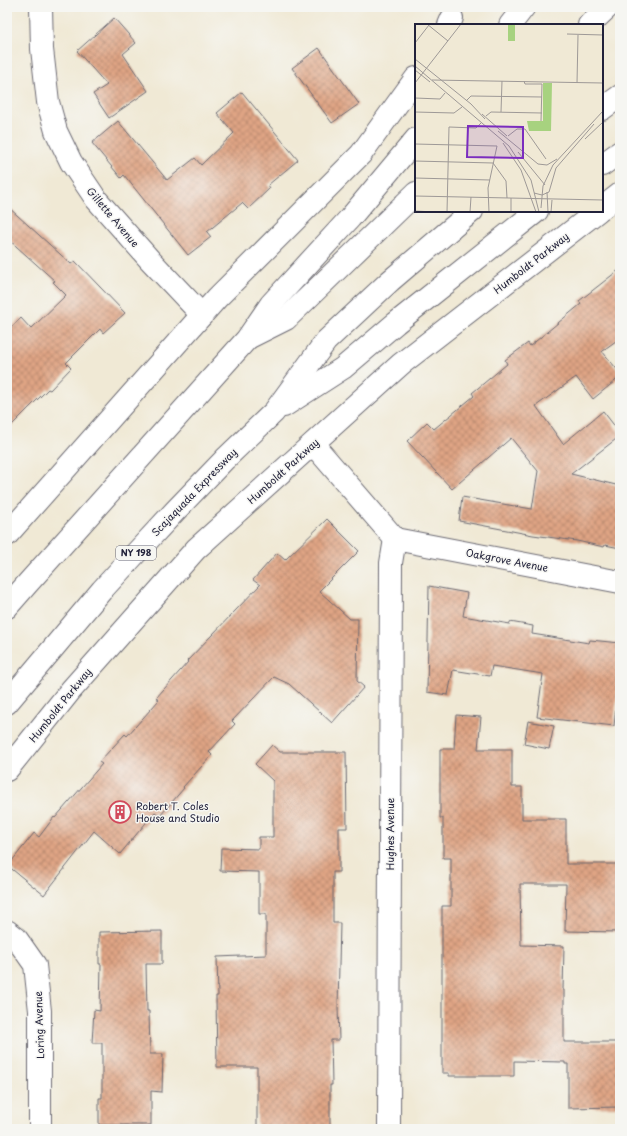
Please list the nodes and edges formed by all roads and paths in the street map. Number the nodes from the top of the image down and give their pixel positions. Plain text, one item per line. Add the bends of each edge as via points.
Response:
1 (41, 7) edge
2 (524, 7) edge
3 (608, 7) edge
4 (511, 24) edge
5 (590, 24) edge
6 (415, 79) edge
7 (620, 96) edge
8 (603, 108) edge
9 (415, 141) edge
10 (620, 152) edge
11 (603, 164) edge
12 (415, 194) edge
13 (620, 194) edge
14 (603, 207) edge
15 (471, 212) edge
16 (536, 212) edge
17 (597, 212) edge
18 (202, 315) junction
19 (247, 339) junction
20 (274, 412) junction
21 (313, 444) junction
22 (7, 535) edge
23 (395, 538) junction
24 (620, 582) edge
25 (7, 607) edge
26 (7, 702) edge
27 (7, 770) edge
28 (7, 931) edge
29 (40, 1129) edge
30 (389, 1129) edge

1 - 18 main road, Gillette Avenue via 42,49 48,102 56,131 71,162 96,199
2 - 4 main road
3 - 5 main road
6 - 18 main road via 361,154
7 - 8 main road
9 - 19 main road via 350,218 271,304
10 - 11 main road
12 - 19 main road via 286,319
13 - 14 main road
15 - 20 main road via 390,281 326,341
16 - 20 main road via 396,322 343,368
17 - 21 main road, Humboldt Parkway via 401,364
18 - 22 main road
19 - 25 main road
20 - 26 main road, Scajaquada Expressway / NY 198 via 203,482 102,590
21 - 23 main road
21 - 27 main road, Humboldt Parkway via 196,549 71,690
23 - 24 main road, Oakgrove Avenue
23 - 30 main road, Hughes Avenue via 391,563
28 - 29 main road, Loring Avenue via 16,938 35,965 40,1011

